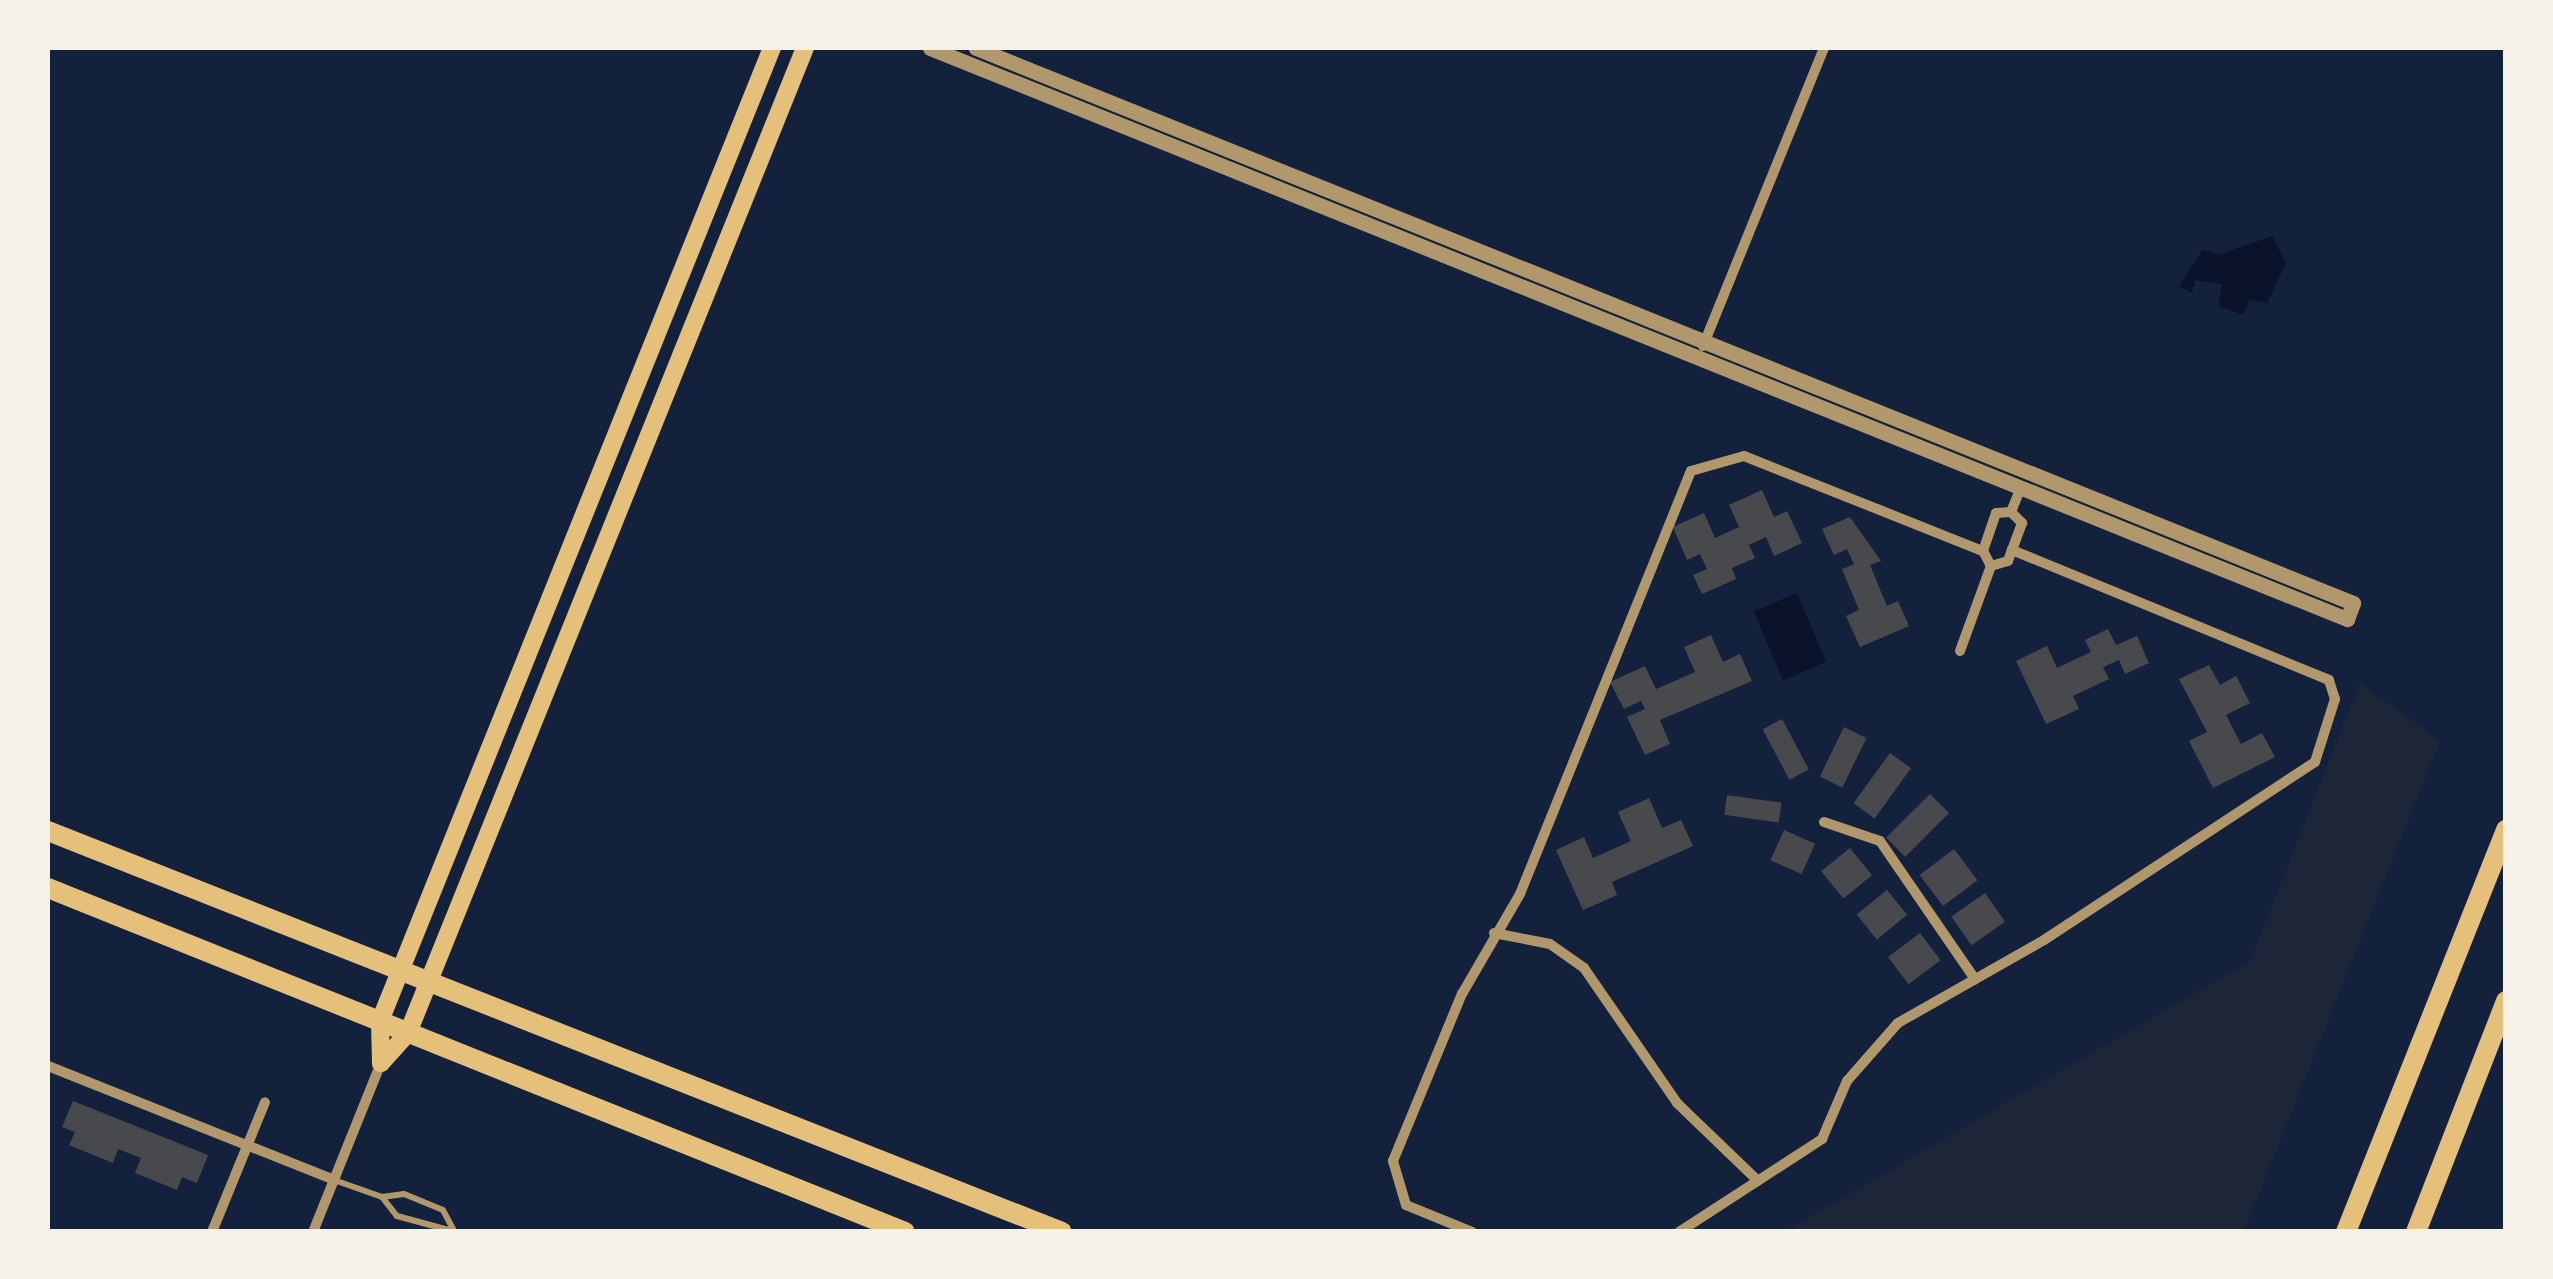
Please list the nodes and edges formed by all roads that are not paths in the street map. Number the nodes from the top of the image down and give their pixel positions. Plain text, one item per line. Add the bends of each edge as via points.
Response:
1 (772, 48) edge
2 (806, 48) edge
3 (930, 48) edge
4 (976, 48) edge
5 (1824, 48) edge
6 (1702, 349) junction
7 (2021, 486) junction
8 (2011, 512) junction
9 (2012, 550) junction
10 (1982, 551) junction
11 (1991, 566) junction
12 (1960, 651) dead end
13 (1824, 822) dead end
14 (2506, 830) edge
15 (48, 831) edge
16 (48, 888) edge
17 (1494, 932) junction
18 (400, 971) junction
19 (1975, 979) junction
20 (428, 982) junction
21 (2506, 1000) edge
22 (380, 1022) junction
23 (408, 1032) junction
24 (382, 1063) junction
25 (48, 1066) edge
26 (265, 1102) dead end
27 (246, 1145) junction
28 (334, 1180) junction
29 (1758, 1181) junction
30 (382, 1198) junction
31 (454, 1230) edge
32 (212, 1232) edge
33 (313, 1232) edge
34 (905, 1232) edge
35 (1062, 1232) edge
36 (1472, 1232) edge
37 (1679, 1232) edge
38 (2346, 1232) edge
39 (2416, 1232) edge

1 - 18 main road
2 - 20 main road
3 - 6 street
4 - 6 street
5 - 6 street
6 - 7 street
6 - 7 street via 2354,602 2347,619
7 - 8 street
8 - 9 street via 2022,523
8 - 10 street via 1996,512
9 - 11 street
9 - 19 street via 2311,668 2329,680 2335,699 2314,762
10 - 11 street
10 - 17 street via 1744,456 1692,472 1520,894
11 - 12 street
13 - 19 street via 1880,841
14 - 38 main road
15 - 18 main road
16 - 22 main road
17 - 29 street via 1550,944 1584,968 1677,1103
17 - 36 street via 1393,1161 1406,1205
18 - 20 main road
18 - 22 main road
19 - 29 street via 1898,1023 1847,1081 1822,1139
20 - 23 main road
20 - 35 main road
21 - 39 main road
22 - 23 main road
22 - 24 main road
23 - 24 main road
23 - 34 main road
24 - 28 street
25 - 27 street
26 - 27 street
27 - 28 street
27 - 32 street
28 - 30 lane
28 - 33 street
29 - 37 street
30 - 31 lane via 397,1216
30 - 31 lane via 404,1194 442,1210

